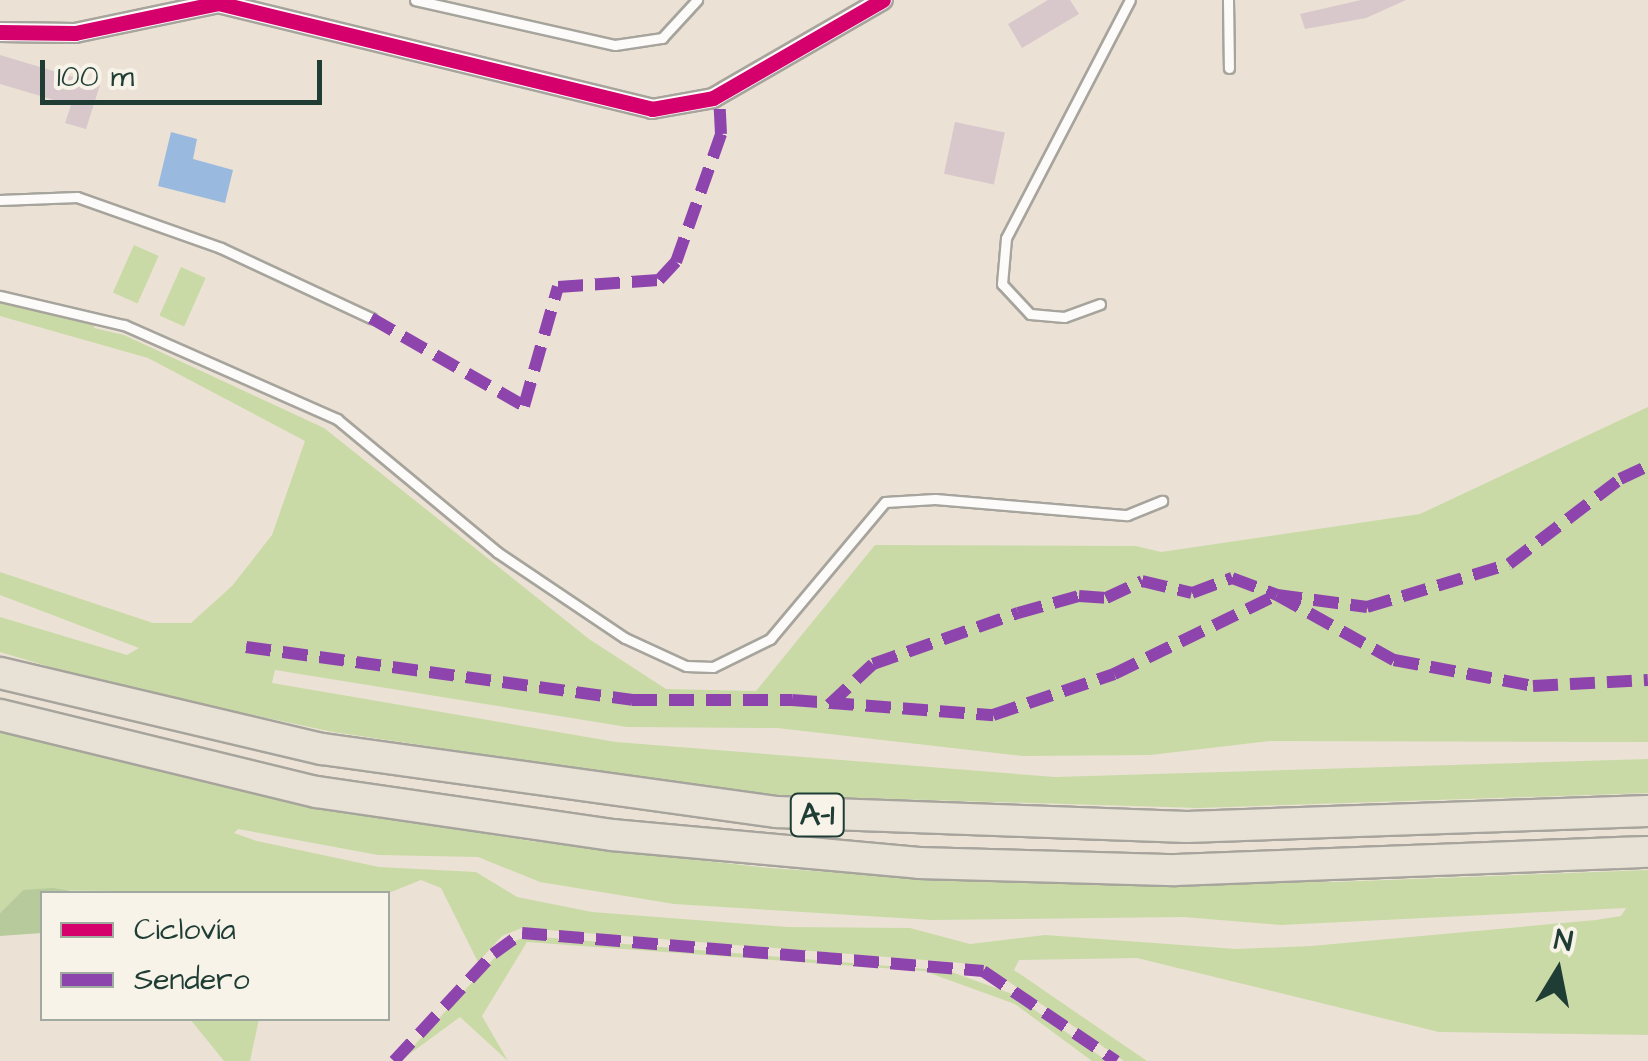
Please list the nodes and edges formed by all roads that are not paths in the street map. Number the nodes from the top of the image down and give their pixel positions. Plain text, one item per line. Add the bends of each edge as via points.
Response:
1 (414, 0) edge
2 (698, 0) edge
3 (883, 0) edge
4 (1130, 0) edge
5 (1228, 0) edge
6 (0, 32) edge
7 (1230, 68) dead end
8 (0, 200) edge
9 (0, 296) edge
10 (1100, 304) dead end
11 (371, 318) dead end
12 (1162, 501) dead end
13 (0, 673) edge
14 (0, 715) edge
15 (1648, 812) edge
16 (1648, 852) edge

1 - 2 lane via 615,45 662,38
3 - 6 street via 713,98 652,109 218,3 75,33
4 - 10 lane via 1006,238 1002,284 1030,314 1064,317
5 - 7 lane
8 - 11 lane via 77,196 221,248
9 - 12 lane via 124,325 336,419 497,552 626,638 686,666 712,668 770,638 886,502 935,499 1127,515
13 - 15 highway, A-1 via 322,749 624,796 777,812 1187,827
14 - 16 highway, A-1 via 316,792 612,835 920,863 1176,870

